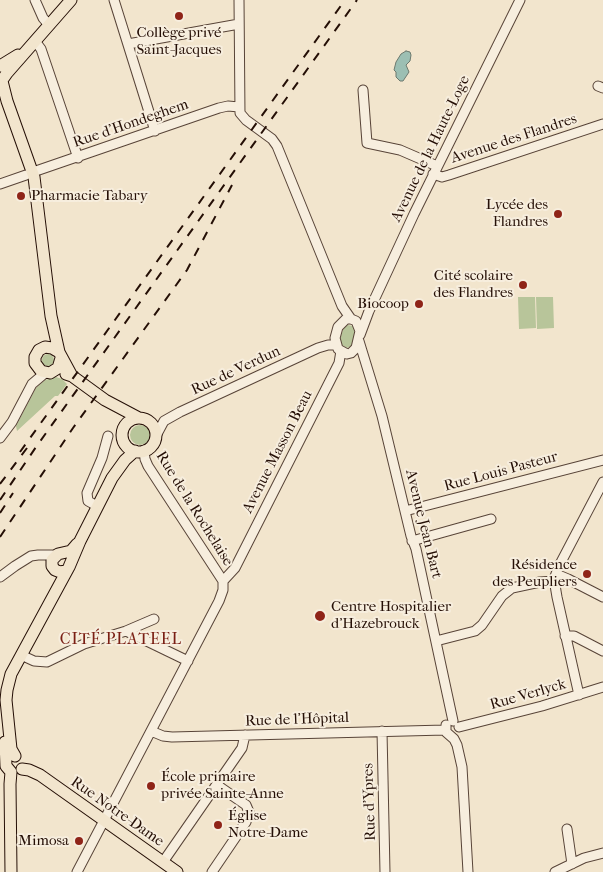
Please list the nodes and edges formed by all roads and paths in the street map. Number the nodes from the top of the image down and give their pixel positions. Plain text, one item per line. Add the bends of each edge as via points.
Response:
1 (35, 0) edge
2 (71, 0) edge
3 (114, 0) edge
4 (239, 0) edge
5 (520, 0) edge
6 (239, 24) junction
7 (49, 25) junction
8 (33, 43) junction
9 (128, 44) junction
10 (1, 75) edge
11 (363, 90) dead end
12 (0, 94) edge
13 (240, 107) junction
14 (603, 124) edge
15 (155, 131) junction
16 (78, 158) junction
17 (435, 170) junction
18 (30, 174) junction
19 (0, 184) edge
20 (342, 306) junction
21 (369, 311) junction
22 (51, 316) junction
23 (353, 320) junction
24 (340, 325) junction
25 (359, 338) junction
26 (45, 347) junction
27 (342, 350) junction
28 (60, 355) junction
29 (36, 364) junction
30 (366, 365) junction
31 (50, 372) junction
32 (72, 376) junction
33 (105, 400) junction
34 (139, 418) junction
35 (0, 431) edge
36 (123, 435) junction
37 (108, 436) dead end
38 (156, 436) junction
39 (0, 438) edge
40 (140, 451) junction
41 (603, 460) edge
42 (112, 478) junction
43 (602, 486) edge
44 (98, 506) junction
45 (405, 512) junction
46 (491, 518) dead end
47 (412, 541) junction
48 (60, 563) junction
49 (236, 564) junction
50 (215, 569) junction
51 (0, 577) edge
52 (555, 578) junction
53 (223, 581) junction
54 (603, 598) edge
55 (154, 619) dead end
56 (126, 631) junction
57 (565, 636) junction
58 (436, 641) junction
59 (603, 651) edge
60 (21, 654) junction
61 (188, 661) junction
62 (603, 687) edge
63 (580, 695) junction
64 (453, 729) junction
65 (151, 731) junction
66 (382, 732) junction
67 (2, 735) edge
68 (245, 735) junction
69 (15, 764) junction
70 (216, 785) junction
71 (104, 821) junction
72 (567, 829) dead end
73 (603, 853) edge
74 (163, 862) junction
75 (572, 864) junction
76 (11, 872) edge
77 (77, 872) edge
78 (177, 872) edge
79 (212, 872) edge
80 (385, 872) edge
81 (468, 872) edge
82 (555, 872) edge

1 - 7 street via 42,18
2 - 7 main road
3 - 9 street
4 - 6 street
5 - 17 street, Avenue de la Haute-Loge
6 - 9 street
6 - 13 street
7 - 8 main road
8 - 10 main road
8 - 16 street via 41,49
9 - 15 street
10 - 18 main road
11 - 17 street via 368,143 400,150
12 - 18 main road
13 - 15 street, Rue d'Hondeghem via 222,107
13 - 20 street via 243,117 277,146
14 - 17 street, Avenue des Flandres via 446,176
15 - 16 street, Rue d'Hondeghem
16 - 18 street, Rue d'Hondeghem
17 - 21 street, Avenue de la Haute-Loge
18 - 19 street, Rue d'Hondeghem
18 - 22 main road
20 - 23 street
20 - 24 street
21 - 23 street, Avenue de la Haute-Loge via 361,319
21 - 25 street, Avenue de la Haute-Loge
22 - 26 main road
22 - 28 main road
23 - 24 street via 344,320
23 - 25 street via 360,327
24 - 27 street via 335,335
25 - 27 street via 355,349
25 - 30 street, Avenue Jean Bart
26 - 28 main road
26 - 29 main road via 37,354
27 - 30 street via 358,356
27 - 38 street, Rue de Verdun via 328,345 318,348 176,414 163,423
27 - 49 street, Avenue Masson Beau via 339,363
28 - 31 main road via 60,366
28 - 32 main road
29 - 31 main road via 40,370
29 - 35 street
30 - 45 street, Avenue Jean Bart
31 - 32 main road
31 - 39 street via 32,384
32 - 33 main road
33 - 34 main road
33 - 36 main road via 115,412
34 - 36 main road via 130,420
34 - 38 main road via 152,424
36 - 40 main road via 127,446
36 - 42 main road via 121,456
37 - 44 street via 87,493 88,501
38 - 40 main road via 152,445
40 - 42 main road via 125,460
40 - 50 street, Rue de la Rochelaise
41 - 45 street, Rue Louis Pasteur
42 - 44 main road
43 - 52 street
44 - 48 main road via 80,541
45 - 47 street, Avenue Jean Bart
46 - 47 street
47 - 58 street, Avenue Jean Bart
48 - 51 street via 24,560
48 - 60 main road
48 - 67 main road via 56,584 5,678
49 - 50 street via 228,569
49 - 53 street, Avenue Masson Beau
50 - 53 street, Rue de la Rochelaise
52 - 54 street via 568,579
52 - 57 street
52 - 58 street via 512,588 505,592 475,631
53 - 61 street, Avenue Masson Beau via 222,594
55 - 56 street
56 - 60 street via 84,644 47,662 34,661
56 - 61 street
57 - 59 street via 574,636
57 - 63 street
58 - 64 street, Avenue Jean Bart
60 - 69 main road via 6,693
61 - 65 street, Avenue Masson Beau
62 - 63 street, Rue Verlyck
63 - 64 street, Rue Verlyck
64 - 66 street, Rue de l'Hôpital
64 - 81 street, Avenue Jean Bart via 463,776
65 - 68 street, Rue de l'Hôpital via 169,737
65 - 71 street, Avenue Masson Beau
66 - 68 street, Rue de l'Hôpital
66 - 80 street, Rue d'Ypres
67 - 69 main road
68 - 70 street via 242,748
69 - 71 main road, Rue Notre-Dame via 40,775
69 - 76 main road via 10,781
70 - 74 street
70 - 79 street via 246,805 249,812 246,822
71 - 74 main road, Rue Notre-Dame
71 - 77 street, Avenue Masson Beau
72 - 75 street
73 - 75 street
74 - 78 main road, Rue Notre-Dame
75 - 82 street

